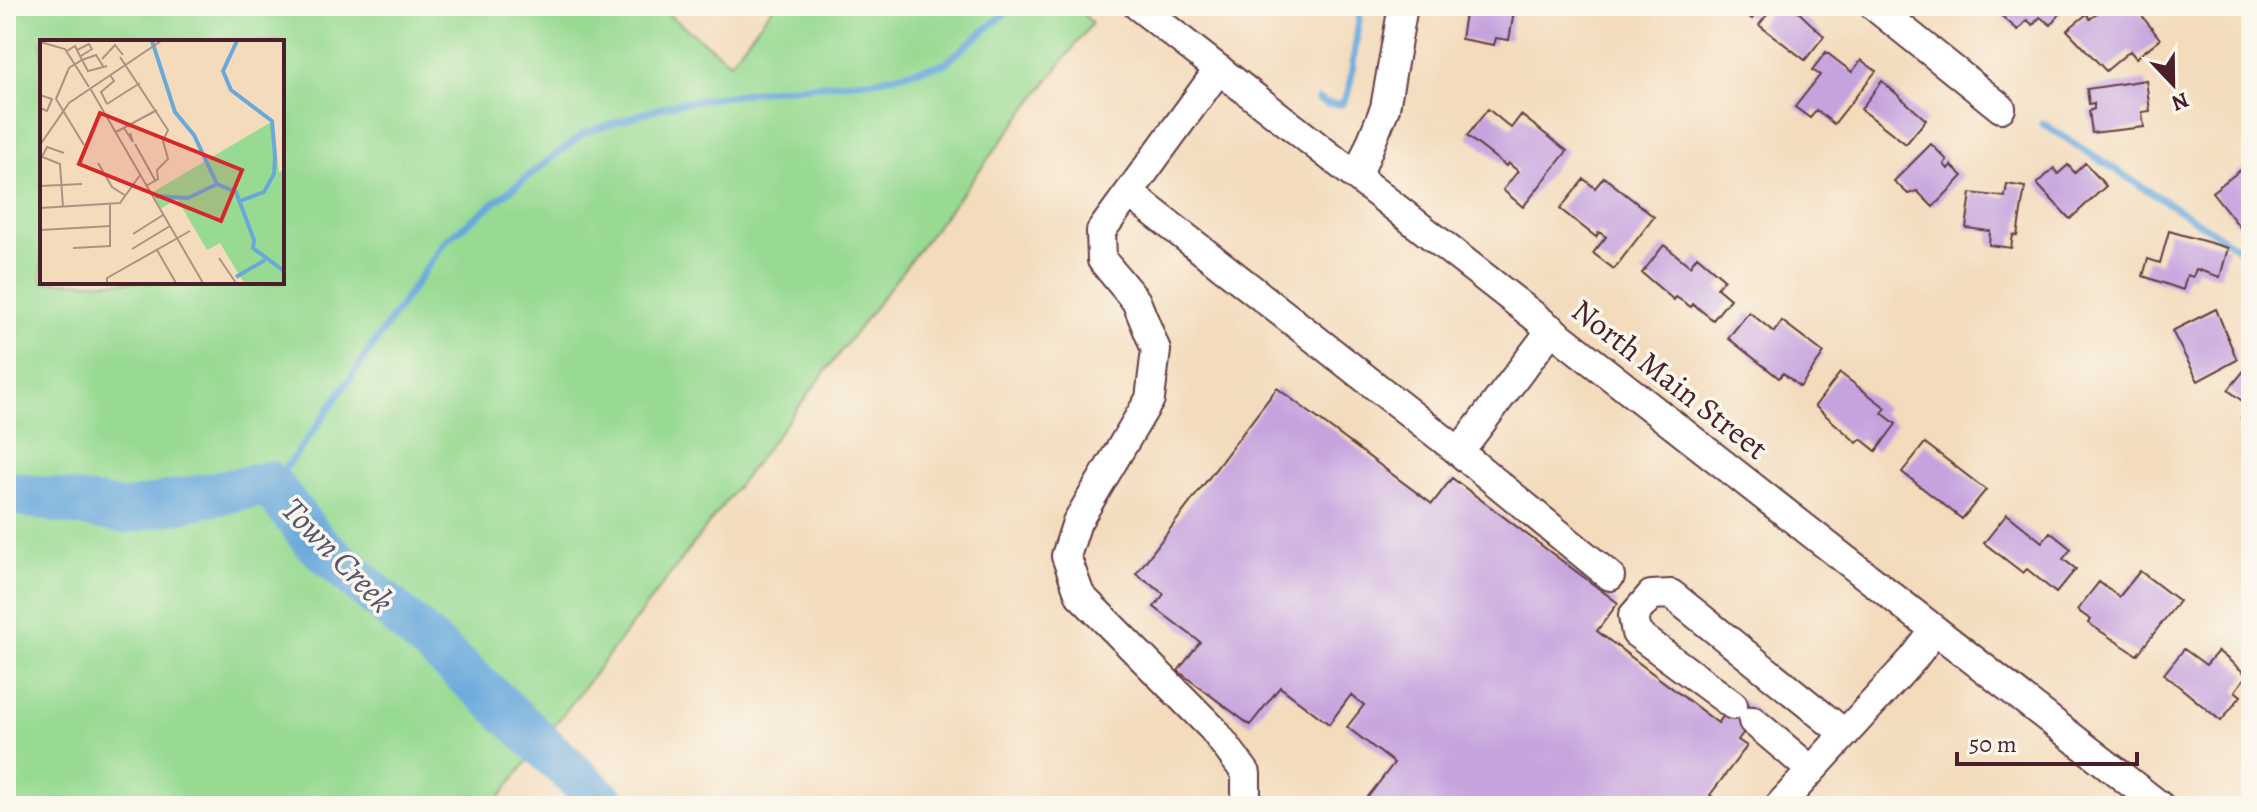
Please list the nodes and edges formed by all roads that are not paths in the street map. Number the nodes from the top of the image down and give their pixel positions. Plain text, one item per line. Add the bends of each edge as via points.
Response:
1 (1138, 6) edge
2 (1403, 6) edge
3 (1874, 6) edge
4 (1219, 69) junction
5 (2001, 108) dead end
6 (1357, 177) junction
7 (1129, 193) junction
8 (1552, 329) junction
9 (1459, 452) junction
10 (1610, 576) dead end
11 (1935, 630) junction
12 (1845, 734) junction
13 (1811, 770) junction
14 (1246, 806) edge
15 (1779, 806) edge
16 (2160, 806) edge

1 - 4 street, North Main Street
2 - 6 street via 1385,108
3 - 5 street
4 - 6 street, North Main Street
4 - 7 street
6 - 8 street, North Main Street
7 - 9 street
7 - 14 street via 1101,231 1102,260 1136,301 1156,350 1150,399 1077,522 1066,556 1080,595 1213,729 1246,773
8 - 9 street
8 - 11 street, North Main Street
9 - 10 street
11 - 12 street
11 - 16 street, North Main Street
12 - 13 street
12 - 13 street via 1671,594 1651,595 1633,616 1636,633
13 - 15 street

